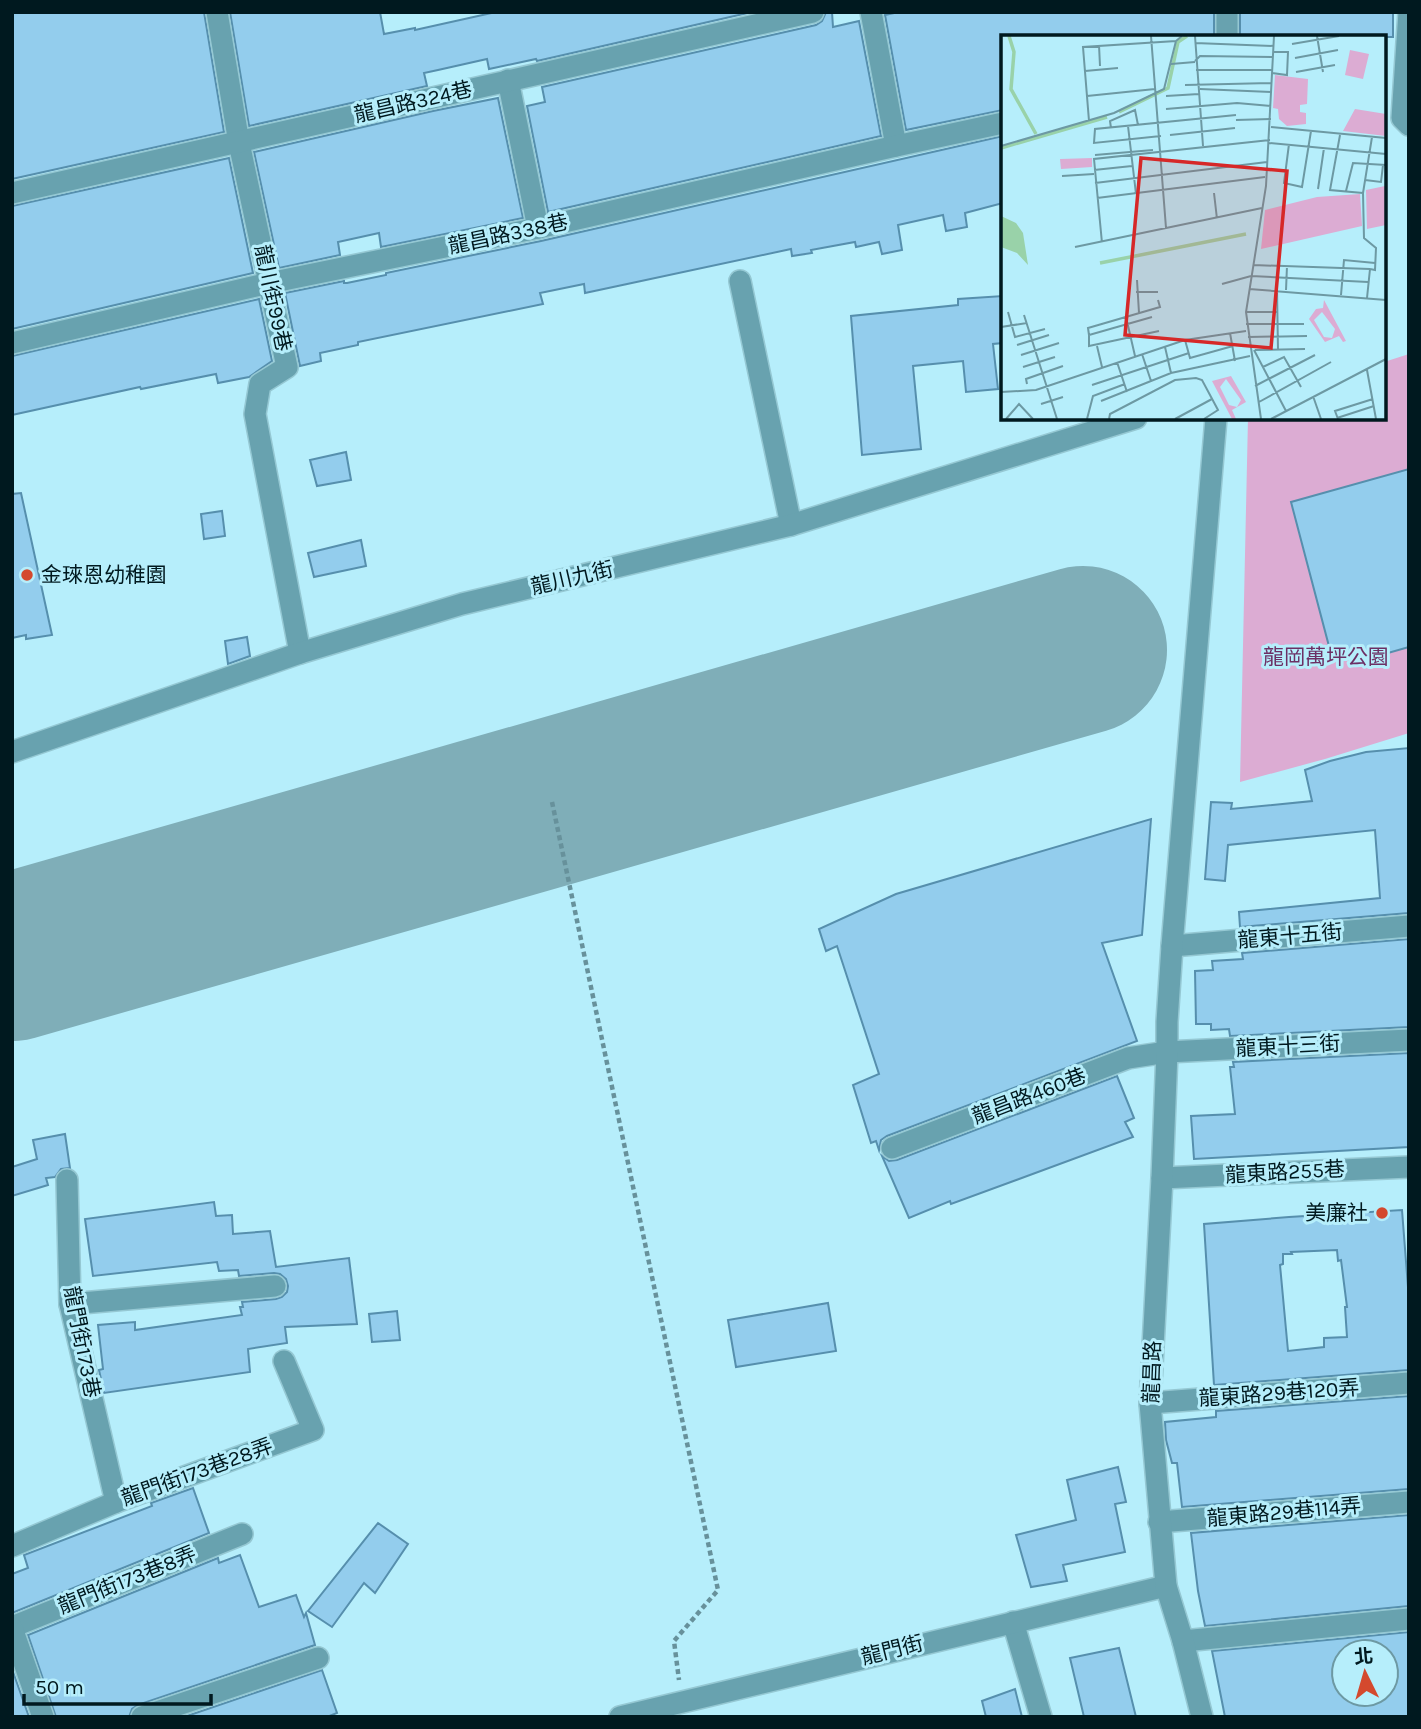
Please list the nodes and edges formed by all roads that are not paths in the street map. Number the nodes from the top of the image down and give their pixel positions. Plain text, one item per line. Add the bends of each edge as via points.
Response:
1 (217, 12) edge
2 (813, 12) edge
3 (871, 12) edge
4 (1227, 12) edge
5 (1409, 12) edge
6 (1227, 35) edge
7 (508, 80) junction
8 (1001, 123) edge
9 (1409, 125) edge
10 (239, 143) junction
11 (896, 146) junction
12 (12, 193) edge
13 (538, 228) junction
14 (740, 281) dead end
15 (270, 283) junction
16 (12, 343) edge
17 (1130, 420) edge
18 (1216, 420) edge
19 (791, 525) junction
20 (300, 653) junction
21 (12, 752) edge
22 (1409, 926) edge
23 (1172, 946) junction
24 (1409, 1040) edge
25 (1167, 1052) junction
26 (892, 1148) dead end
27 (1409, 1167) edge
28 (1162, 1178) junction
29 (67, 1180) dead end
30 (275, 1286) dead end
31 (70, 1304) junction
32 (284, 1361) dead end
33 (1409, 1383) edge
34 (1150, 1404) junction
35 (116, 1502) junction
36 (1409, 1502) edge
37 (1159, 1522) junction
38 (242, 1534) dead end
39 (12, 1546) edge
40 (1166, 1586) junction
41 (1409, 1619) edge
42 (1013, 1622) junction
43 (12, 1628) edge
44 (1183, 1641) junction
45 (318, 1658) dead end
46 (43, 1717) edge
47 (142, 1717) edge
48 (620, 1717) edge
49 (1041, 1717) edge
50 (1202, 1717) edge

1 - 10 street, 龍川街99巷
2 - 7 street, 龍昌路324巷
3 - 11 street
4 - 6 street
5 - 9 street via 1402,118
7 - 10 street, 龍昌路324巷
7 - 13 street
8 - 11 street, 龍昌路338巷
10 - 12 street, 龍昌路324巷
10 - 15 street, 龍川街99巷
11 - 13 street, 龍昌路338巷
13 - 15 street, 龍昌路338巷
14 - 19 street
15 - 16 street, 龍昌路338巷
15 - 20 street, 龍川街99巷 via 287,367 260,384 255,414
17 - 19 street, 龍川九街
18 - 23 street, 龍昌路
19 - 20 street, 龍川九街 via 462,604
20 - 21 street, 龍川九街
22 - 23 street, 龍東十五街
23 - 25 street, 龍昌路
24 - 25 street, 龍東十三街
25 - 26 street, 龍昌路460巷 via 1128,1058
25 - 28 street, 龍昌路
27 - 28 street, 龍東路255巷
28 - 34 street, 龍昌路
29 - 31 street, 龍門街173巷
30 - 31 street
31 - 35 street, 龍門街173巷
32 - 35 street, 龍門街173巷28弄 via 313,1430
33 - 34 street, 龍東路29巷120弄
34 - 37 street, 龍昌路
35 - 39 street, 龍門街173巷28弄
36 - 37 street, 龍東路29巷114弄
37 - 40 street, 龍昌路
38 - 43 street, 龍門街173巷8弄
40 - 42 street, 龍門街
40 - 44 street, 龍昌路
41 - 44 street
42 - 48 street, 龍門街
42 - 49 street
43 - 46 street
44 - 50 street, 龍昌路
45 - 47 street

